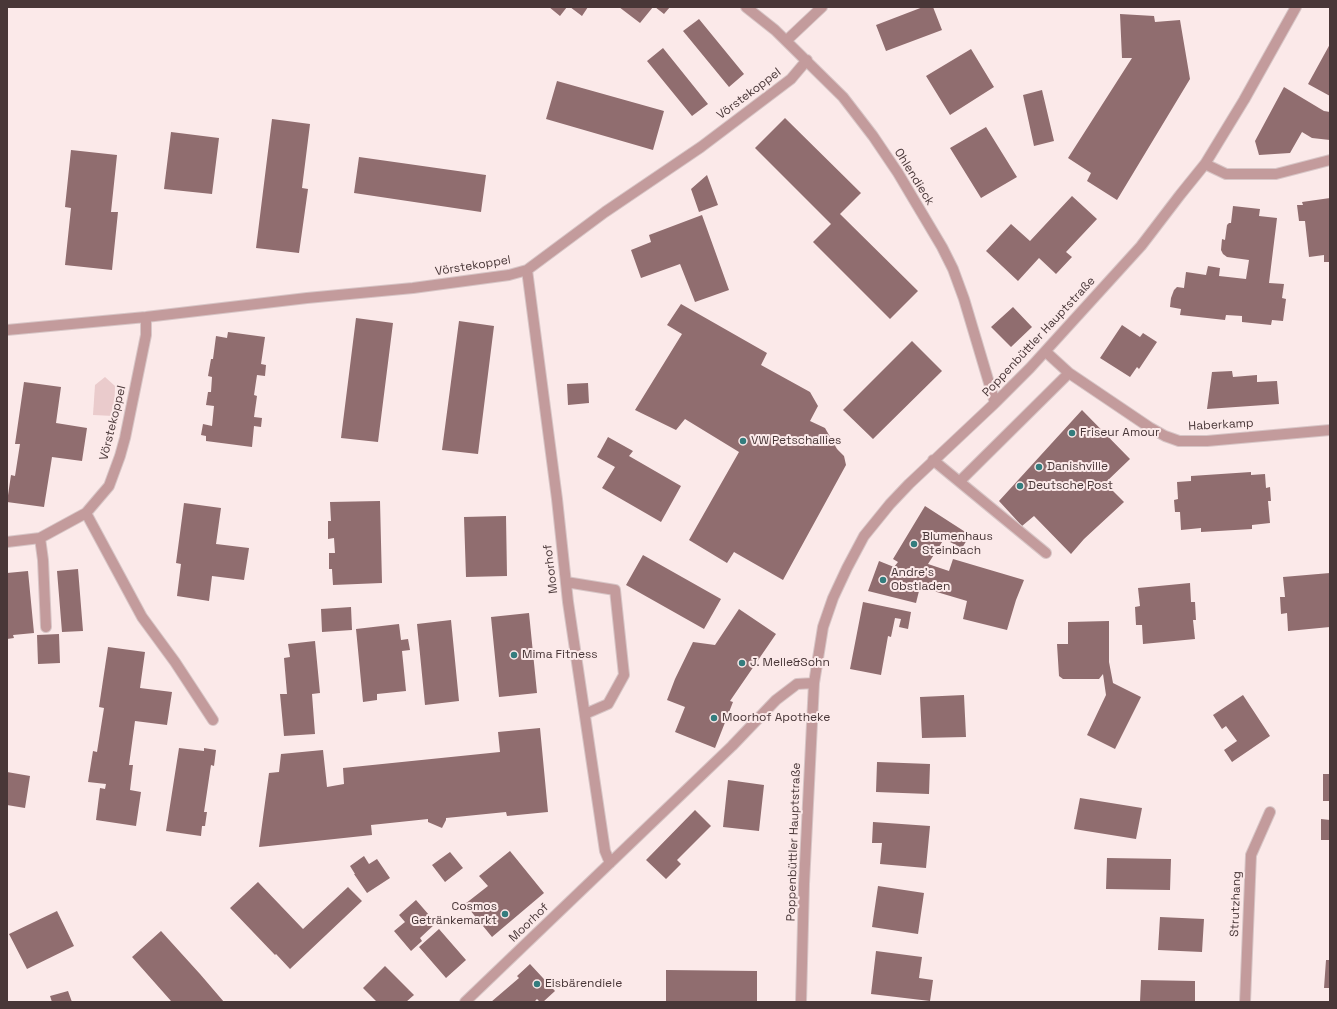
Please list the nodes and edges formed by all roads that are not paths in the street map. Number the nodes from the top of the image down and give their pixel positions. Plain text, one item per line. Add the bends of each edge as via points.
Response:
1 (746, 7) edge
2 (822, 7) edge
3 (1296, 7) edge
4 (787, 40) junction
5 (807, 60) junction
6 (1330, 160) edge
7 (1205, 164) junction
8 (527, 270) junction
9 (146, 317) junction
10 (7, 330) edge
11 (1046, 352) junction
12 (1069, 373) junction
13 (995, 403) junction
14 (1330, 430) edge
15 (933, 460) junction
16 (960, 481) junction
17 (86, 513) junction
18 (40, 538) junction
19 (7, 542) edge
20 (1046, 553) dead end
21 (566, 582) junction
22 (46, 627) dead end
23 (814, 683) junction
24 (586, 714) junction
25 (213, 720) dead end
26 (1270, 812) dead end
27 (610, 863) junction
28 (465, 1002) edge
29 (801, 1002) edge
30 (1245, 1002) edge

1 - 4 street, Ohlendieck
2 - 4 street
3 - 7 street, Poppenbüttler Hauptstraße
4 - 5 street, Ohlendieck
5 - 8 street, Vörstekoppel via 791,80
5 - 13 street, Ohlendieck via 843,97 873,136 942,248 964,299
6 - 7 street via 1276,174 1226,174
7 - 11 street, Poppenbüttler Hauptstraße via 1141,246
8 - 9 street, Vörstekoppel via 509,275 420,287 273,301
8 - 21 street, Moorhof
9 - 10 street, Vörstekoppel
9 - 17 street, Vörstekoppel via 146,335 120,456 109,486
11 - 12 street, Haberkamp
11 - 13 street, Poppenbüttler Hauptstraße
12 - 14 street, Haberkamp via 1149,427 1179,441 1207,441
12 - 16 street
13 - 15 street, Poppenbüttler Hauptstraße
15 - 16 street
15 - 23 street, Poppenbüttler Hauptstraße via 890,504 864,536 833,598 823,627
16 - 20 street
17 - 18 street, Vörstekoppel
17 - 25 street via 142,617
18 - 19 street, Vörstekoppel
18 - 22 street
21 - 24 street, Moorhof
21 - 24 street via 615,590 624,676 608,704
23 - 27 street, Moorhof via 797,684 776,700
23 - 29 street, Poppenbüttler Hauptstraße
24 - 27 street, Moorhof via 605,850
26 - 30 street, Strutzhang via 1251,855
27 - 28 street, Moorhof

